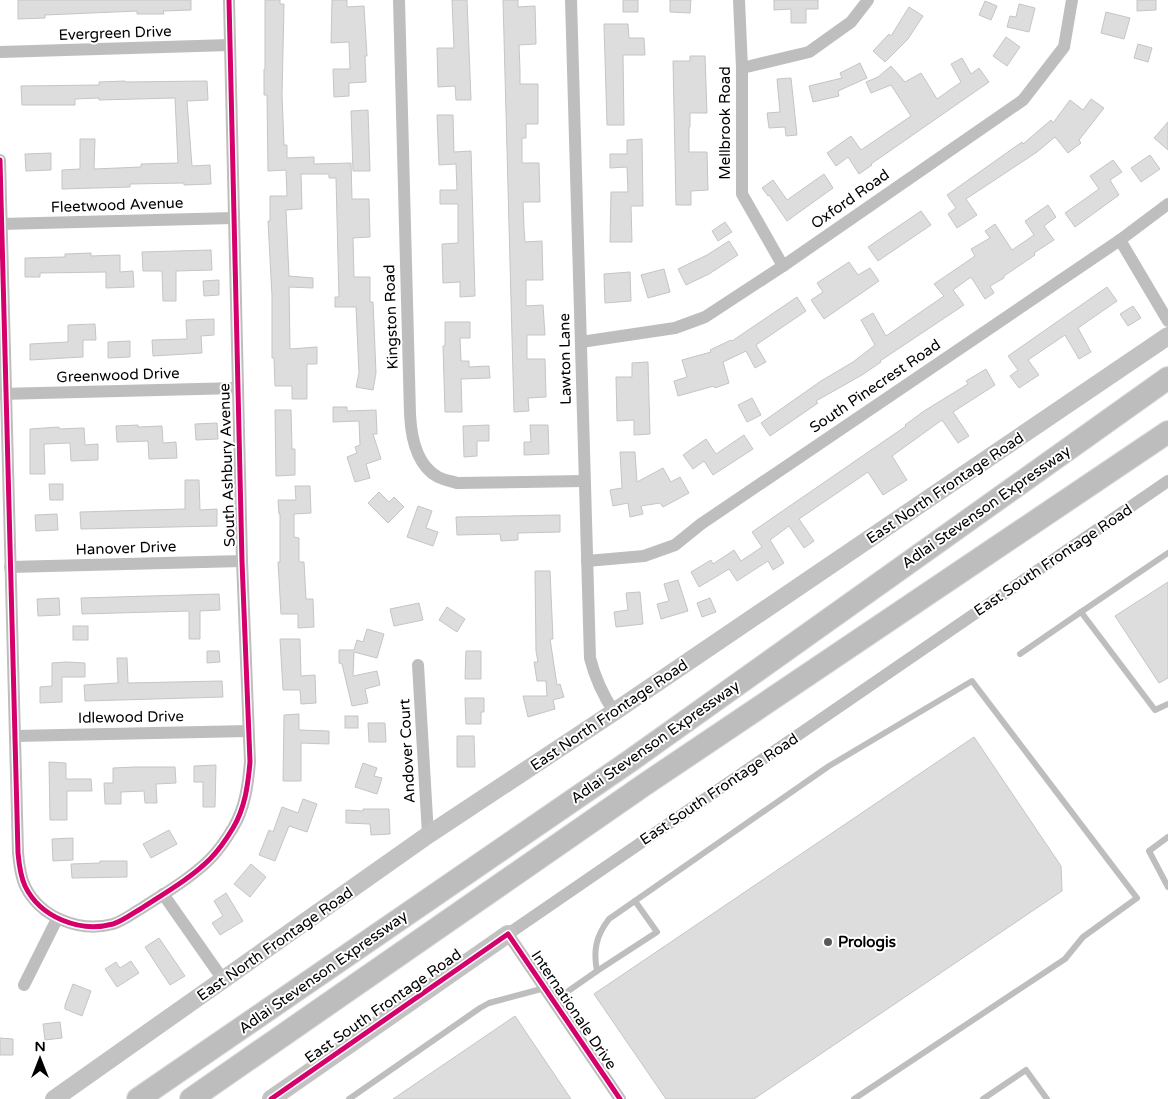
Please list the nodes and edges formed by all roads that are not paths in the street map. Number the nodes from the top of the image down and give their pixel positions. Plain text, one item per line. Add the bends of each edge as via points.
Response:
1 (229, 0) edge
2 (399, 0) edge
3 (571, 0) edge
4 (740, 0) edge
5 (868, 0) edge
6 (1072, 0) edge
7 (230, 45) junction
8 (0, 52) edge
9 (742, 68) junction
10 (0, 160) edge
11 (1168, 204) edge
12 (234, 218) junction
13 (1, 224) edge
14 (1120, 240) junction
15 (783, 266) junction
16 (1168, 321) edge
17 (1168, 336) edge
18 (581, 342) junction
19 (1168, 378) edge
20 (238, 388) junction
21 (3, 394) edge
22 (1168, 432) edge
23 (584, 482) junction
24 (1168, 482) edge
25 (1168, 553) edge
26 (242, 561) junction
27 (587, 561) junction
28 (10, 567) junction
29 (1081, 612) junction
30 (1020, 654) dead end
31 (418, 665) dead end
32 (1168, 704) edge
33 (614, 712) junction
34 (248, 731) junction
35 (15, 736) junction
36 (428, 835) junction
37 (1168, 838) edge
38 (1168, 887) edge
39 (163, 894) junction
40 (635, 901) junction
41 (57, 918) junction
42 (508, 934) junction
43 (597, 971) junction
44 (224, 981) junction
45 (24, 985) dead end
46 (545, 988) junction
47 (554, 1001) junction
48 (54, 1099) edge
49 (138, 1099) edge
50 (191, 1099) edge
51 (271, 1099) edge
52 (349, 1099) edge
53 (620, 1099) edge
54 (854, 1099) edge
55 (983, 1099) edge
56 (1047, 1099) edge

1 - 7 street, South Ashbury Avenue
2 - 23 street, Kingston Road via 410,421 414,444 427,468 457,483
3 - 18 street, Lawton Lane
4 - 9 street, Mellbrook Road
5 - 9 street via 851,22 809,52
6 - 15 street, Oxford Road via 1064,47 1023,100
7 - 8 street, Evergreen Drive
7 - 12 street, South Ashbury Avenue
9 - 15 street, Mellbrook Road via 742,194
10 - 13 street
11 - 14 street, South Pinecrest Road
12 - 13 street, Fleetwood Avenue
12 - 20 street, South Ashbury Avenue
13 - 21 street
14 - 16 street
14 - 27 street, South Pinecrest Road via 674,545 644,556
15 - 18 street, Oxford Road via 705,317 676,328
17 - 33 street, East North Frontage Road
18 - 23 street, Lawton Lane
19 - 49 highway, Adlai Stevenson Expressway via 630,761
20 - 21 street, Greenwood Drive
20 - 26 street, South Ashbury Avenue
21 - 28 street
22 - 50 highway, Adlai Stevenson Expressway via 644,785
23 - 27 street, Lawton Lane
24 - 42 street, East South Frontage Road
25 - 29 lane
26 - 28 street, Hanover Drive
26 - 34 street, South Ashbury Avenue
27 - 33 street, Lawton Lane via 590,658 595,677
28 - 35 street
29 - 30 lane
29 - 32 lane via 1155,710
31 - 36 street, Andover Court
33 - 36 street, East North Frontage Road
34 - 35 street, Idlewood Drive
34 - 39 street, South Ashbury Avenue via 248,787 234,828 211,858
35 - 41 street via 20,871 35,901
36 - 44 street, East North Frontage Road
37 - 38 lane via 1149,851
39 - 41 street, South Ashbury Avenue via 114,924 77,925
39 - 44 street
40 - 43 lane via 609,919 600,931 594,958
40 - 43 lane via 657,932
40 - 54 lane via 830,766 972,681 1137,898 1084,937 1064,959
41 - 45 street
42 - 46 street, Internationale Drive
42 - 51 street, East South Frontage Road
43 - 47 lane
44 - 48 street, East North Frontage Road
46 - 47 street, Internationale Drive
46 - 52 lane via 480,1008
47 - 53 street, Internationale Drive
55 - 56 lane via 1026,1070

